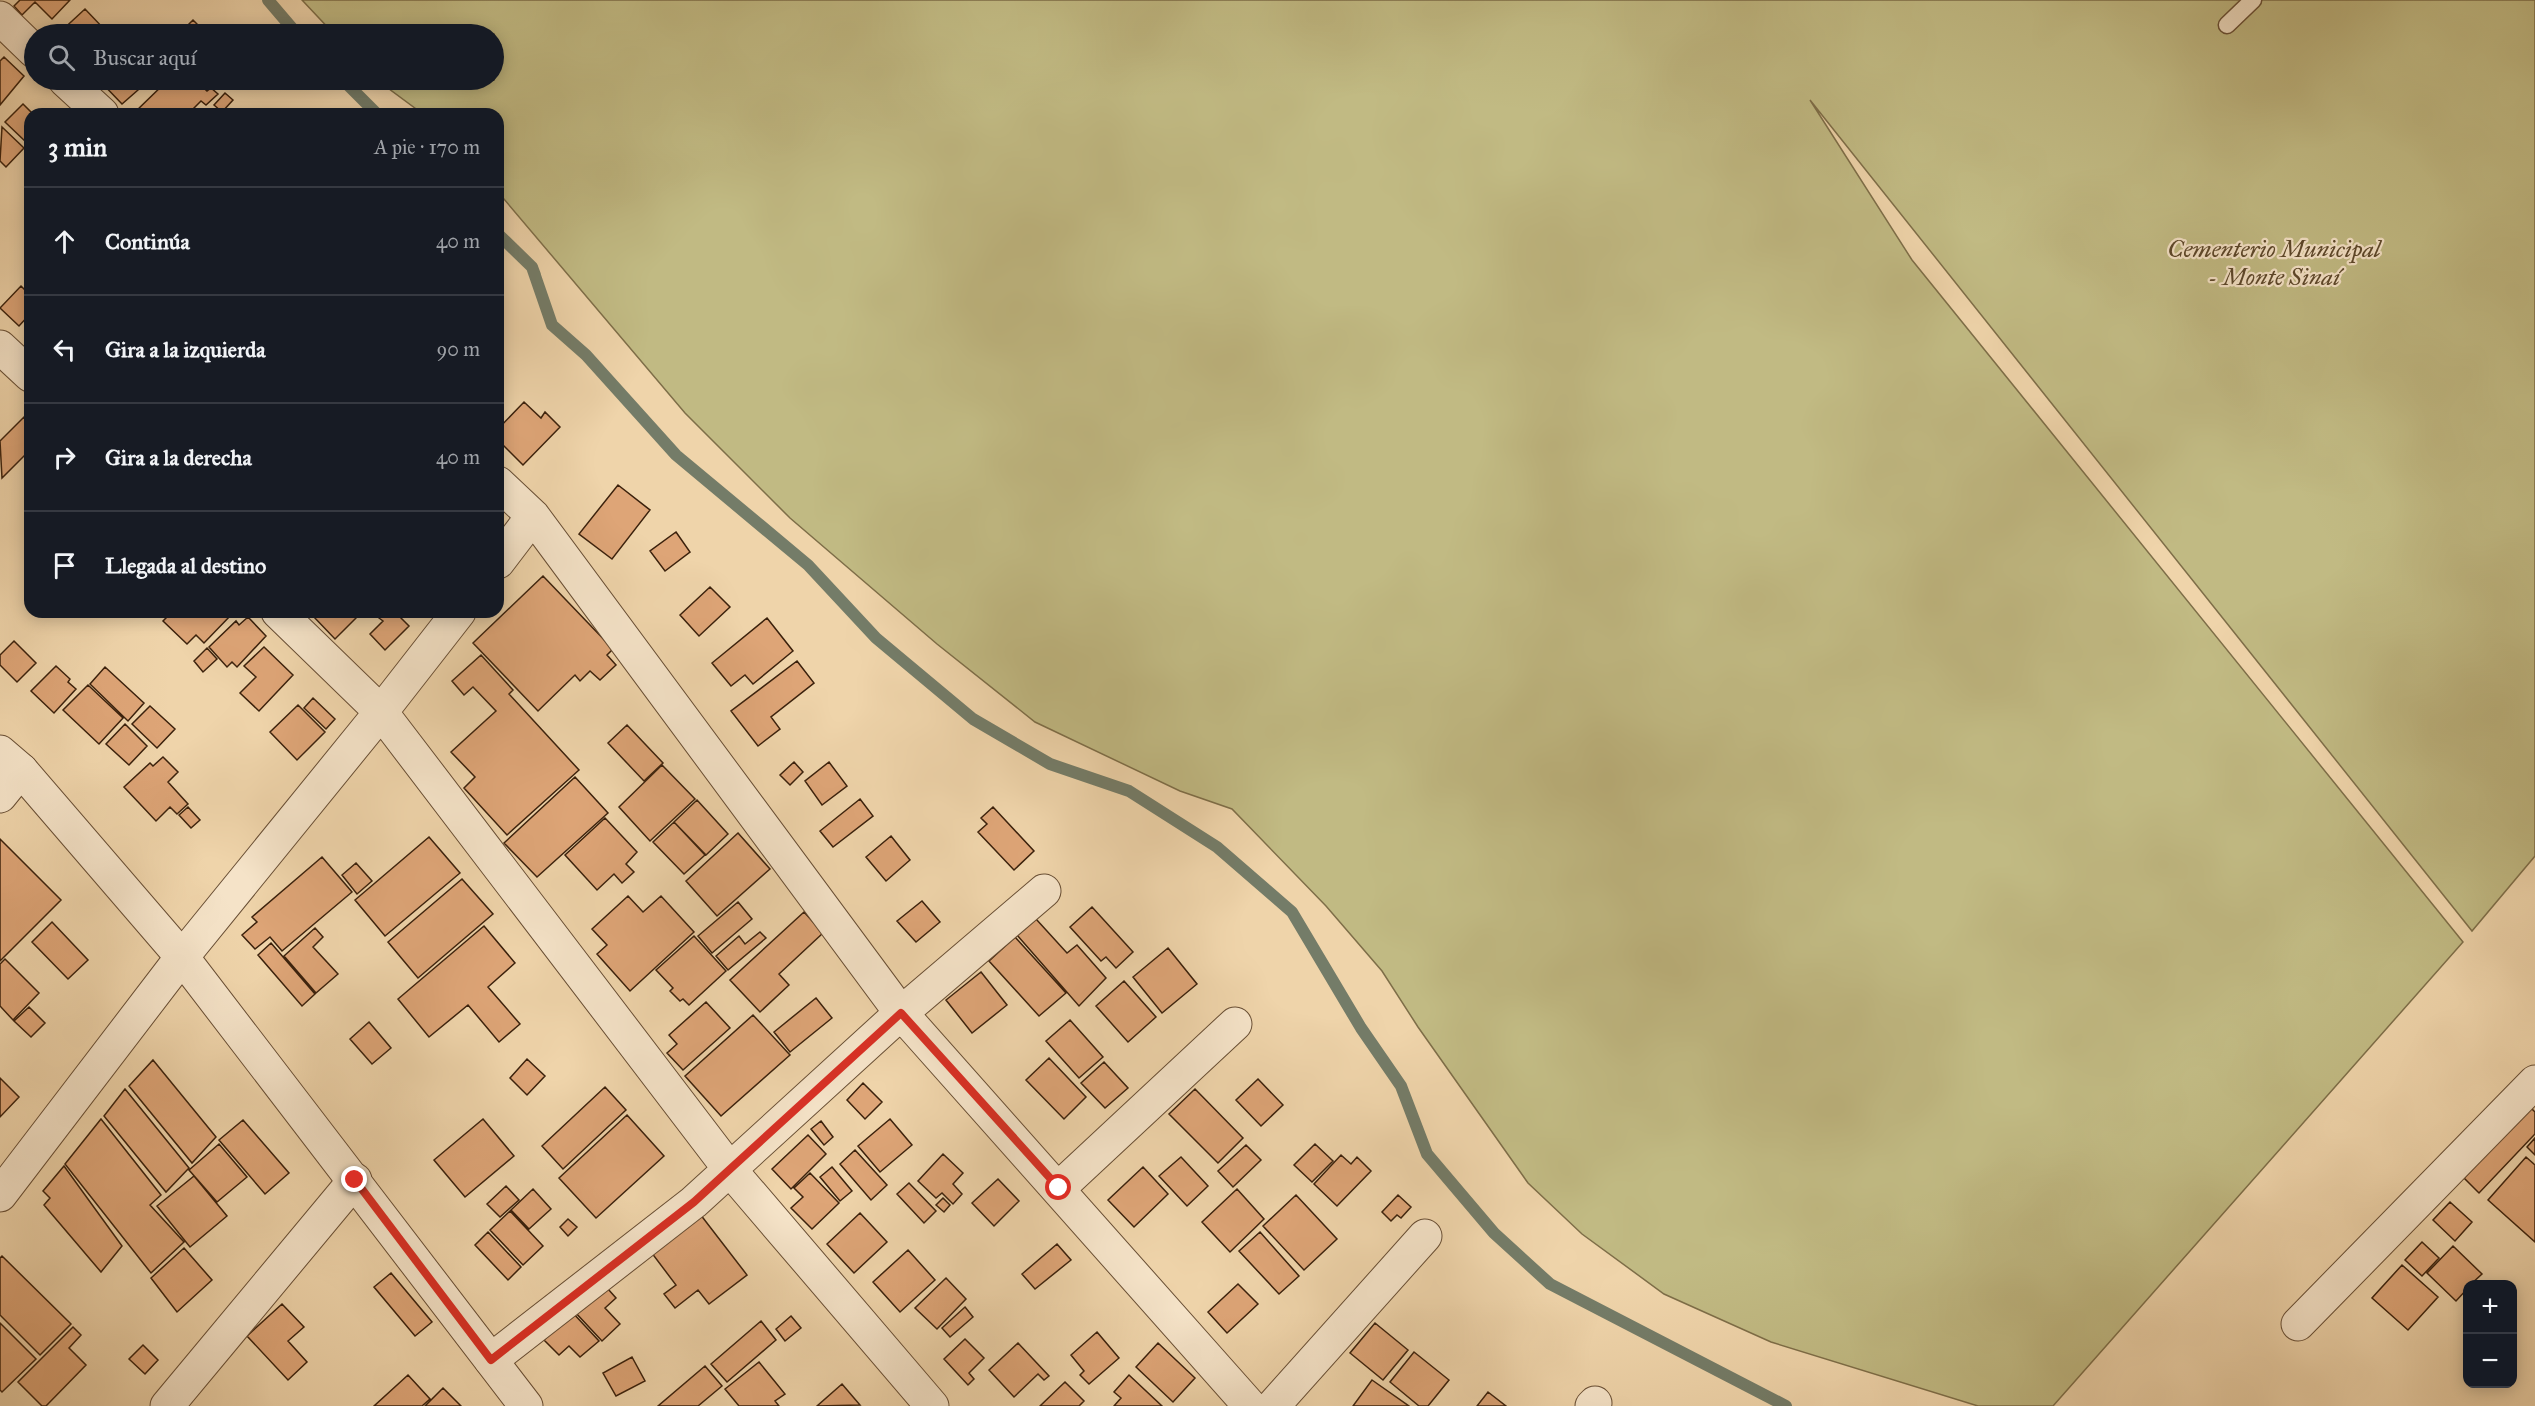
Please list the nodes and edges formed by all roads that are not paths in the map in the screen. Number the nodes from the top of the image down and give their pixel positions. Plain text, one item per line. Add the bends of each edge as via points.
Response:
1 (2253, 0) edge
2 (0, 18) edge
3 (2227, 25) dead end
4 (24, 41) edge
5 (76, 90) edge
6 (95, 108) edge
7 (0, 347) edge
8 (24, 369) edge
9 (504, 489) edge
10 (533, 516) junction
11 (504, 554) edge
12 (284, 618) edge
13 (454, 618) edge
14 (381, 712) junction
15 (10, 761) edge
16 (0, 796) edge
17 (1044, 891) dead end
18 (182, 957) junction
19 (901, 1013) junction
20 (1235, 1024) dead end
21 (2535, 1082) edge
22 (731, 1171) junction
23 (355, 1180) junction
24 (1059, 1188) junction
25 (0, 1195) edge
26 (1425, 1236) dead end
27 (2298, 1324) dead end
28 (491, 1360) junction
29 (167, 1406) edge
30 (526, 1406) edge
31 (932, 1406) edge
32 (1250, 1406) edge
33 (1273, 1406) edge

1 - 3 lane
2 - 4 street
5 - 6 street
7 - 8 street
9 - 10 street
10 - 11 street
10 - 19 street
12 - 14 street
13 - 14 street
14 - 18 street
14 - 22 street
15 - 16 street
15 - 18 street
17 - 19 street
18 - 23 street
18 - 25 street
19 - 22 street
19 - 24 street
20 - 24 street
21 - 27 street
22 - 28 street
22 - 31 street
23 - 28 street
23 - 29 street
24 - 32 street
26 - 33 street
28 - 30 street

